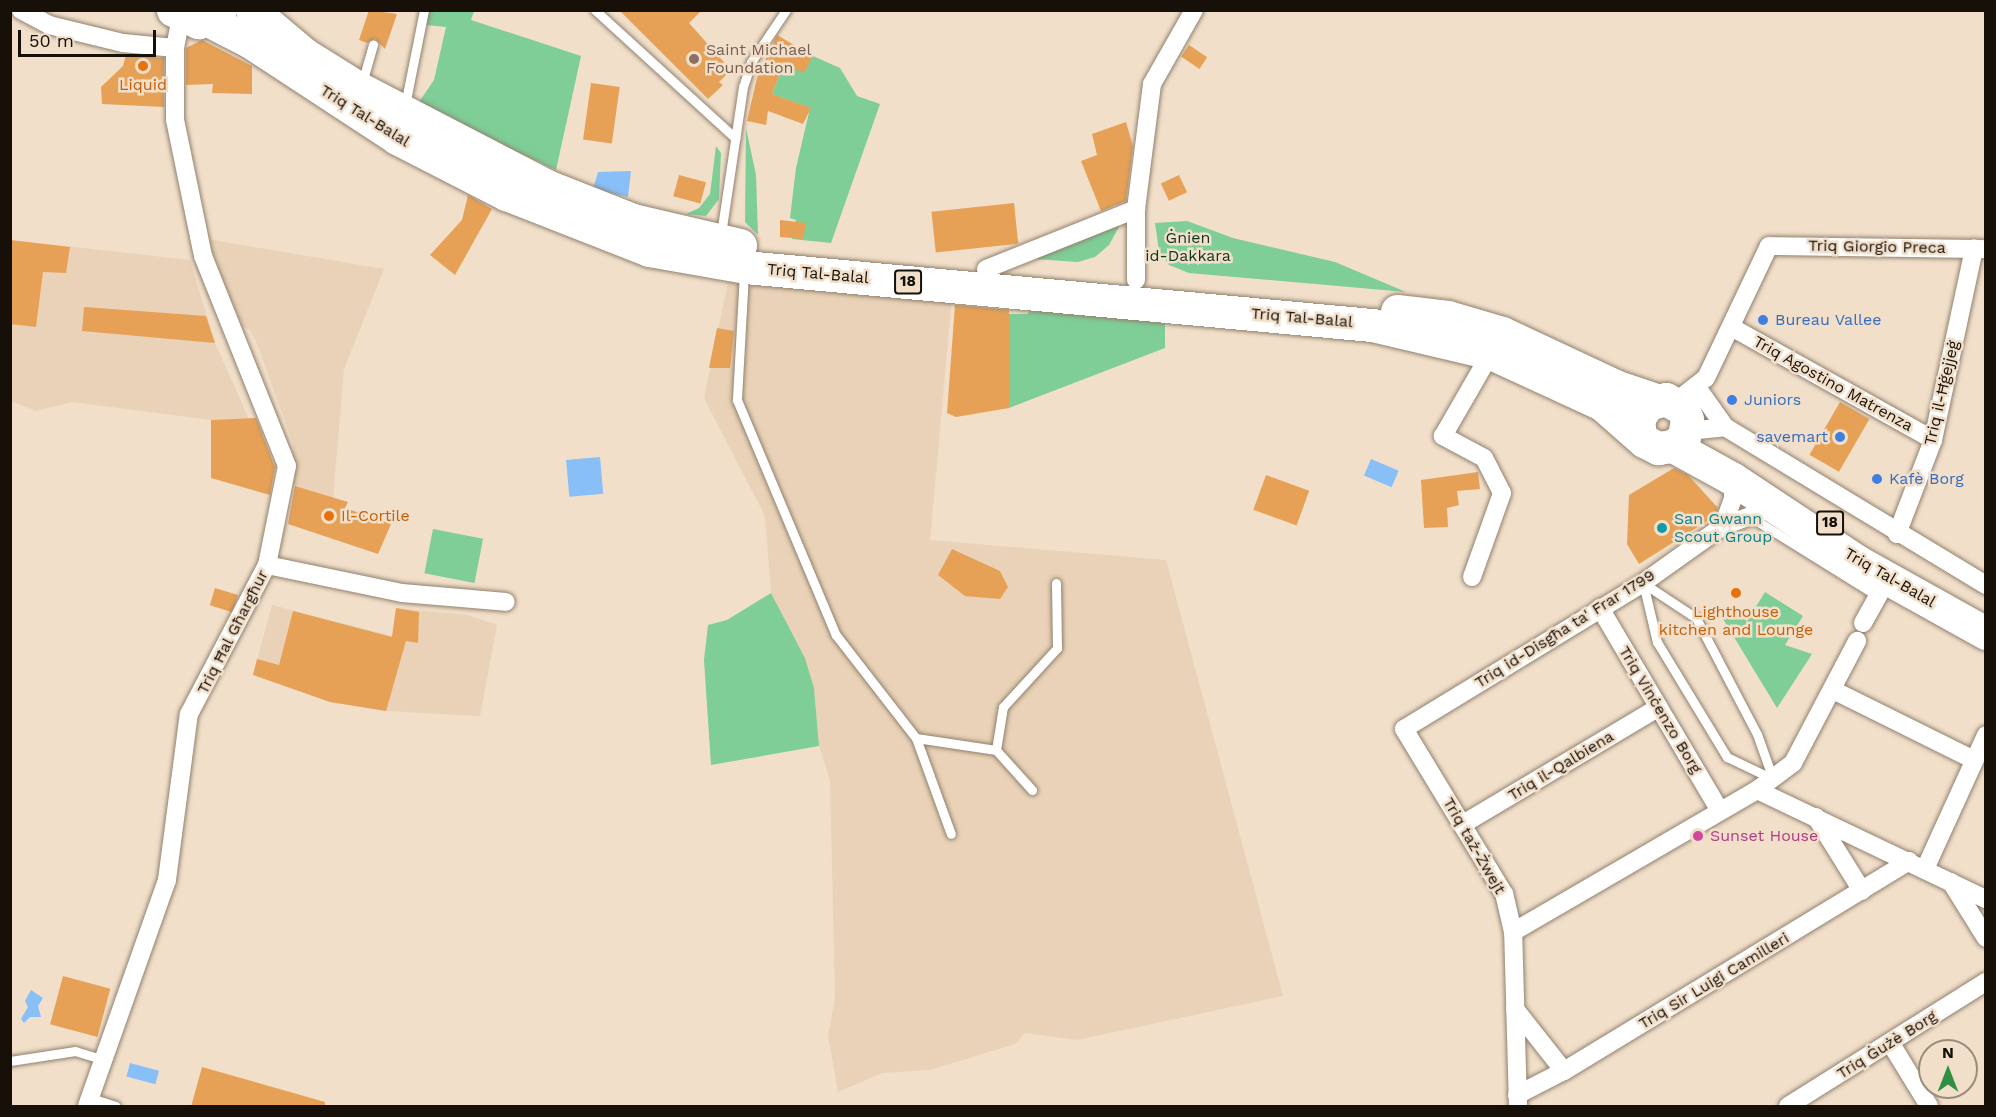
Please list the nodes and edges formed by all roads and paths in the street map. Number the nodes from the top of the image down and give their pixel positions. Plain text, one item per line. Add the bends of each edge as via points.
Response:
1 (21, 10) edge
2 (252, 10) edge
3 (424, 10) edge
4 (595, 10) edge
5 (786, 10) edge
6 (1194, 10) edge
7 (187, 18) edge
8 (373, 45) dead end
9 (360, 89) junction
10 (402, 113) junction
11 (735, 138) junction
12 (1136, 209) junction
13 (720, 240) junction
14 (1980, 248) edge
15 (745, 267) junction
16 (986, 268) junction
17 (1136, 280) junction
18 (1733, 328) junction
19 (1491, 353) junction
20 (1687, 416) junction
21 (1933, 440) junction
22 (1733, 479) junction
23 (1761, 511) junction
24 (1723, 526) junction
25 (1897, 534) junction
26 (267, 565) junction
27 (1472, 577) dead end
28 (1643, 582) junction
29 (1056, 584) dead end
30 (1986, 585) edge
31 (1884, 588) junction
32 (506, 602) dead end
33 (1600, 609) junction
34 (1986, 611) edge
35 (1863, 623) dead end
36 (1986, 633) edge
37 (1857, 641) dead end
38 (1833, 690) junction
39 (1659, 707) junction
40 (1404, 729) joint
41 (1986, 735) edge
42 (916, 738) junction
43 (996, 750) junction
44 (1974, 760) junction
45 (1773, 779) junction
46 (1032, 790) dead end
47 (1757, 790) junction
48 (1720, 811) junction
49 (1816, 817) junction
50 (1463, 824) junction
51 (951, 834) dead end
52 (1908, 861) junction
53 (1925, 869) junction
54 (1950, 881) junction
55 (1862, 891) junction
56 (1986, 899) edge
57 (1513, 932) junction
58 (1986, 938) edge
59 (1986, 982) edge
60 (1515, 1010) junction
61 (1891, 1044) junction
62 (102, 1059) junction
63 (10, 1060) edge
64 (1564, 1071) junction
65 (1517, 1101) edge
66 (89, 1102) edge
67 (116, 1107) edge
68 (1788, 1107) edge
69 (1929, 1107) edge

1 - 7 street via 49,26 123,44
2 - 9 highway, Triq Tal-Balal / 18 via 304,54
3 - 10 lane via 409,97
4 - 11 lane
5 - 11 lane via 751,62 742,87
6 - 12 street via 1152,84
7 - 15 highway, Triq Tal-Balal / 18 via 249,41 397,138 506,194 649,250
7 - 26 street, Triq Ħal Għargħur via 175,120 203,256 287,466
8 - 9 lane
9 - 10 highway, Triq Tal-Balal / 18
10 - 13 highway, Triq Tal-Balal / 18 via 547,186 633,220
11 - 13 lane via 731,186
12 - 16 street
12 - 17 street
13 - 16 highway, Triq Tal-Balal / 18 via 753,248
14 - 18 street, Triq Giorgio Preca via 1769,246
14 - 21 street, Triq il-Ħġejjeġ
15 - 19 highway, Triq Tal-Balal / 18 via 1372,325
15 - 42 lane via 737,400 836,635
16 - 17 highway, Triq Tal-Balal / 18
17 - 20 highway, Triq Tal-Balal / 18 via 1448,316 1502,333
18 - 20 street
18 - 21 street, Triq Agostino Matrenza
19 - 20 highway, Triq Tal-Balal / 18 via 1602,404 1640,436 1641,411
19 - 27 street via 1443,436 1484,458 1502,493
20 - 22 highway, Triq Tal-Balal / 18
20 - 25 street, Triq Tal-Balal
20 - 34 highway, Triq Tal-Balal / 18 via 1729,457 1855,539
21 - 25 street, Triq il-Ħġejjeġ
22 - 23 highway, Triq Tal-Balal / 18
22 - 24 street via 1733,499
23 - 24 street, Triq id-Disgħa ta' Frar 1799
23 - 31 highway, Triq Tal-Balal / 18
24 - 28 street, Triq id-Disgħa ta' Frar 1799
25 - 30 street, Triq Tal-Balal
26 - 32 street via 402,593
26 - 62 street, Triq Ħal Għargħur via 189,714 167,880
28 - 33 street, Triq id-Disgħa ta' Frar 1799
28 - 45 lane via 1696,618 1757,734
28 - 45 lane via 1657,642 1727,757
29 - 43 lane via 1057,648 1003,707
31 - 35 street
31 - 36 highway, Triq Tal-Balal / 18
33 - 39 street, Triq Vinċenzo Borg
33 - 40 street, Triq id-Disgħa ta' Frar 1799
37 - 38 street
38 - 44 street
38 - 45 street via 1793,763
39 - 48 street, Triq Vinċenzo Borg
39 - 50 street, Triq il-Qalbiena
40 - 50 street, Triq taż-Żwejt
41 - 44 street
42 - 43 lane
42 - 51 lane
43 - 46 lane
44 - 53 street
45 - 47 street
47 - 48 street
47 - 49 street
48 - 57 street
49 - 52 street
49 - 55 street
50 - 57 street, Triq taż-Żwejt via 1504,894
52 - 53 street
52 - 55 street, Triq Sir Luigi Camilleri
53 - 54 street
54 - 56 street
54 - 58 street
55 - 64 street, Triq Sir Luigi Camilleri
57 - 60 street, Triq taż-Żwejt
59 - 61 street, Triq Ġużè Borg
60 - 64 street
60 - 65 street, Triq taż-Żwejt
61 - 68 street, Triq Ġużè Borg
61 - 69 street
62 - 63 lane via 75,1051
62 - 66 street, Triq Ħal Għargħur
64 - 65 street, Triq Sir Luigi Camilleri
66 - 67 lane

